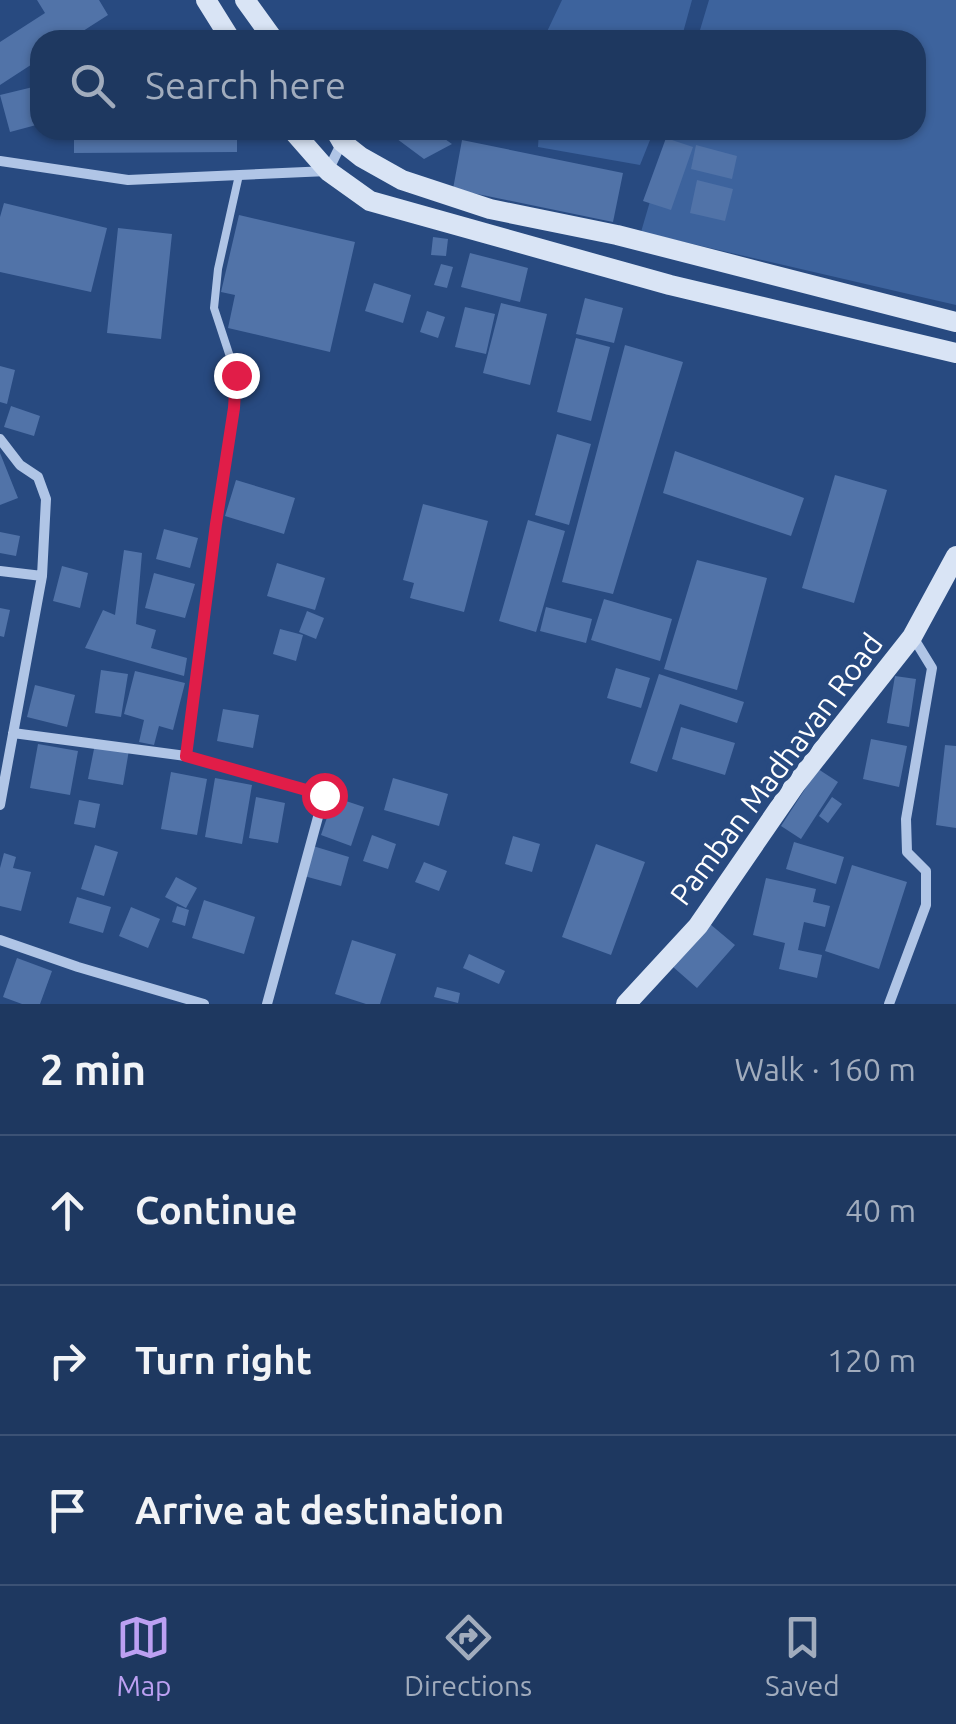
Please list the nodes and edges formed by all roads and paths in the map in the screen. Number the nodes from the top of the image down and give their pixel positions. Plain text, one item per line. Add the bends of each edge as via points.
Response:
1 (206, 0) edge
2 (245, 0) edge
3 (225, 30) edge
4 (267, 30) edge
5 (301, 140) edge
6 (338, 140) edge
7 (343, 140) edge
8 (2, 162) edge
9 (328, 171) junction
10 (0, 174) edge
11 (239, 175) junction
12 (956, 322) edge
13 (956, 353) edge
14 (0, 439) edge
15 (956, 556) edge
16 (0, 571) edge
17 (42, 576) junction
18 (912, 636) junction
19 (13, 732) junction
20 (186, 756) junction
21 (0, 805) edge
22 (0, 940) edge
23 (204, 1004) edge
24 (267, 1004) edge
25 (626, 1004) edge
26 (889, 1004) edge

1 - 3 main road
2 - 4 main road
5 - 9 main road
6 - 9 street
7 - 12 main road via 402,180 490,210 617,235
8 - 10 street
8 - 11 street via 128,180
9 - 11 street
9 - 13 main road via 370,201 670,285
11 - 20 lane via 214,308 236,375 234,408
14 - 17 street via 38,476 46,498
15 - 18 main road, Pamban Madhavan Road
16 - 17 street
17 - 19 street
18 - 25 main road, Pamban Madhavan Road via 795,786 698,926
18 - 26 street via 932,668 906,819 907,852 926,872 926,905
19 - 20 street
19 - 21 street
20 - 24 street via 324,795
22 - 23 street

